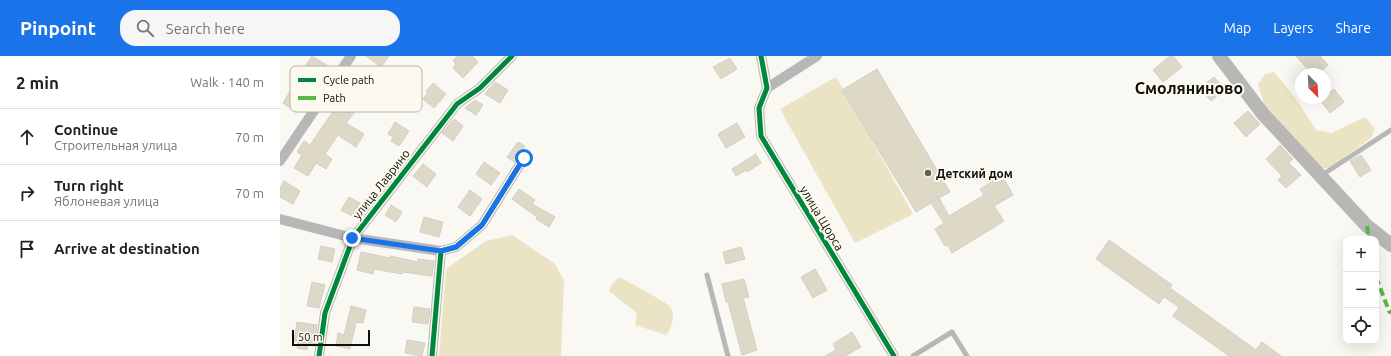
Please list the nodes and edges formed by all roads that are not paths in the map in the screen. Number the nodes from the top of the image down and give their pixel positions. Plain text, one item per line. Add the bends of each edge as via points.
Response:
1 (351, 56) edge
2 (512, 56) edge
3 (761, 56) edge
4 (817, 56) edge
5 (1219, 56) edge
6 (344, 66) edge
7 (766, 86) junction
8 (313, 112) edge
9 (1391, 130) edge
10 (524, 158) dead end
11 (280, 161) edge
12 (1321, 175) junction
13 (280, 219) edge
14 (352, 238) junction
15 (1391, 245) edge
16 (441, 251) junction
17 (707, 275) dead end
18 (319, 356) edge
19 (432, 356) edge
20 (728, 356) edge
21 (894, 356) edge
22 (913, 356) edge
23 (967, 356) edge

1 - 6 street
2 - 14 street, улица Лаврино via 480,88 457,104
3 - 7 street
4 - 7 street
5 - 12 main road via 1263,114
7 - 21 street, улица Щорса via 759,108 761,136
8 - 11 street
9 - 12 lane
10 - 16 street via 482,225 456,247
12 - 15 main road via 1367,226
13 - 14 street
14 - 16 street
14 - 18 street, улица Лаврино via 325,313
16 - 19 street
17 - 20 lane
22 - 23 lane via 952,332

